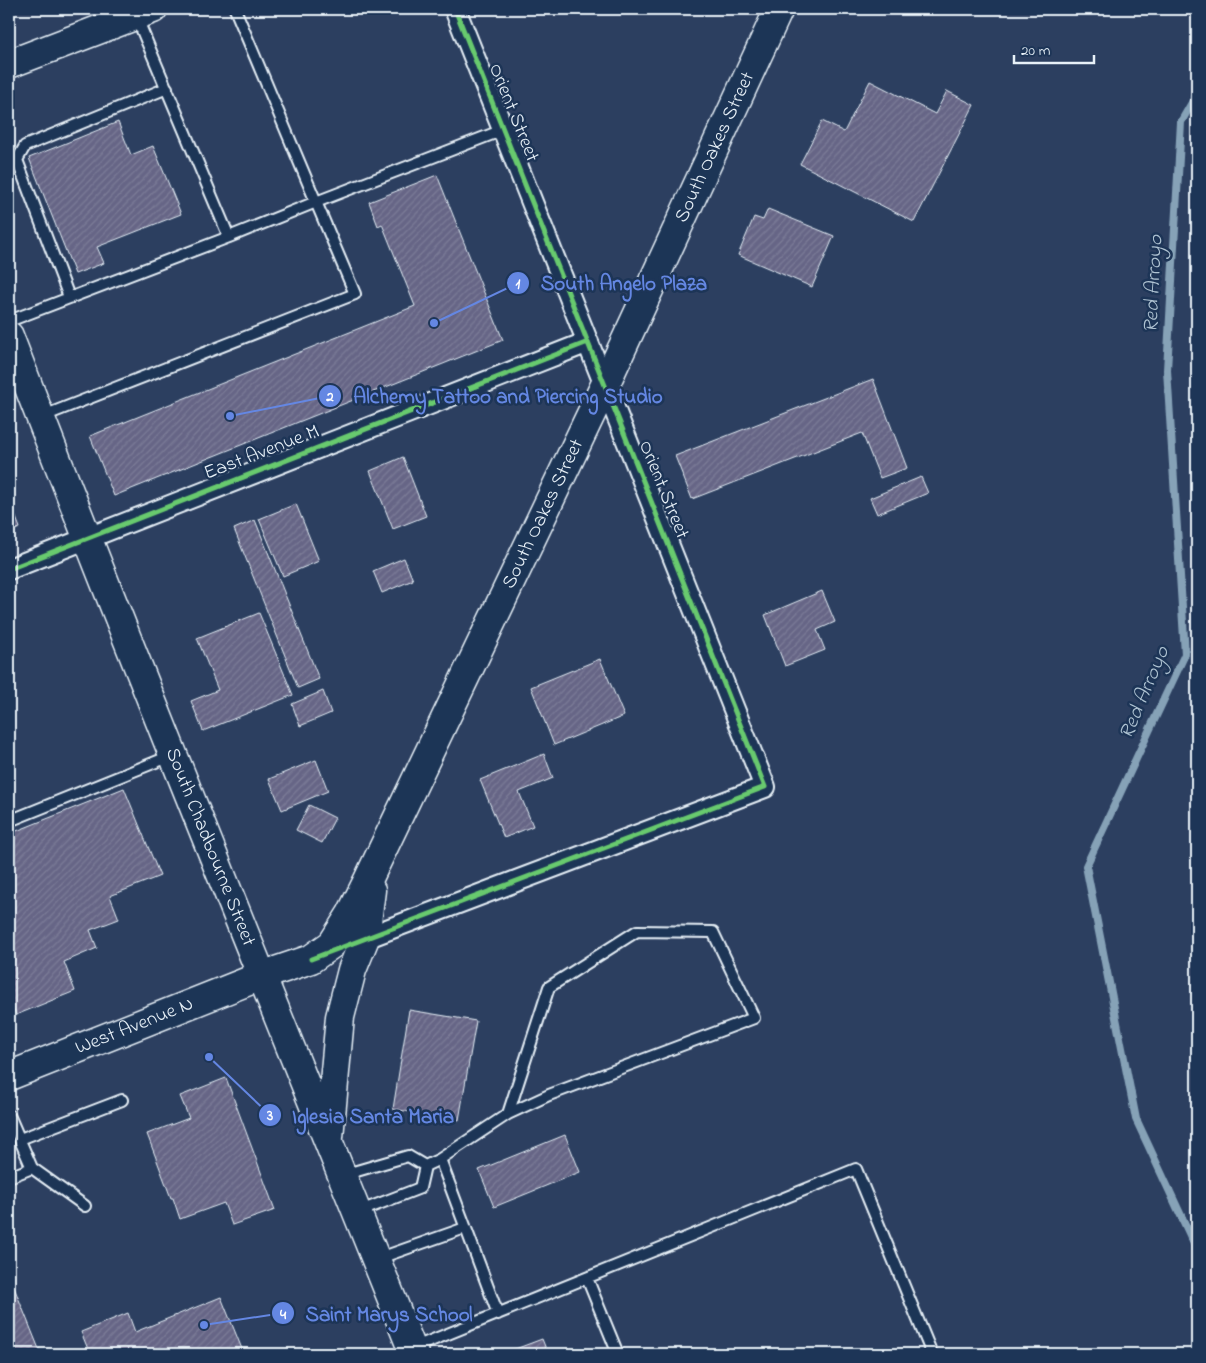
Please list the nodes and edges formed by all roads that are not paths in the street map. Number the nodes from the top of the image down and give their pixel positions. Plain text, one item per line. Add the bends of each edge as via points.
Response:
1 (235, 9) edge
2 (455, 9) edge
3 (779, 9) edge
4 (144, 12) edge
5 (9, 64) edge
6 (167, 88) junction
7 (503, 130) junction
8 (316, 202) junction
9 (230, 237) junction
10 (69, 297) junction
11 (9, 322) edge
12 (9, 336) edge
13 (588, 342) junction
14 (605, 385) junction
15 (40, 418) junction
16 (87, 538) junction
17 (9, 569) edge
18 (174, 755) junction
19 (9, 821) edge
20 (374, 868) junction
21 (365, 938) junction
22 (311, 959) junction
23 (261, 976) junction
24 (9, 1076) edge
25 (122, 1100) dead end
26 (508, 1114) junction
27 (9, 1115) edge
28 (20, 1139) junction
29 (328, 1141) junction
30 (440, 1159) junction
31 (425, 1166) junction
32 (32, 1168) junction
33 (342, 1175) junction
34 (9, 1177) edge
35 (85, 1206) dead end
36 (357, 1212) junction
37 (465, 1228) junction
38 (376, 1259) junction
39 (587, 1278) junction
40 (498, 1314) junction
41 (413, 1352) edge
42 (618, 1354) edge
43 (932, 1354) edge

1 - 8 lane
2 - 7 street, Orient Street
3 - 14 main road, South Oakes Street
4 - 5 main road
4 - 6 lane
6 - 9 lane
6 - 10 lane via 25,146 17,160
7 - 8 lane
7 - 13 street, Orient Street
8 - 9 lane
8 - 15 lane via 354,294
9 - 10 lane
10 - 11 lane
12 - 15 main road, South Chadbourne Street
13 - 14 street, Orient Street
13 - 16 street, East Avenue M
14 - 20 main road, South Oakes Street
14 - 21 street, Orient Street via 765,787
15 - 16 main road, South Chadbourne Street
16 - 17 street, East Avenue M
16 - 18 main road, South Chadbourne Street
18 - 19 lane
18 - 23 main road, South Chadbourne Street
20 - 21 main road
20 - 22 main road, South Oakes Street via 332,944
21 - 22 street
21 - 29 main road via 352,970 340,1017
22 - 23 main road, South Oakes Street
23 - 24 main road, West Avenue N
23 - 29 main road, South Chadbourne Street
25 - 28 lane
26 - 26 lane via 754,1018 713,932 637,931 549,987
26 - 30 lane
27 - 28 lane
28 - 32 lane
29 - 33 main road, South Chadbourne Street
30 - 31 lane
30 - 37 lane
31 - 33 lane via 408,1156
31 - 36 lane via 420,1188
32 - 34 lane
32 - 35 lane
33 - 36 main road, South Chadbourne Street
36 - 38 main road, South Chadbourne Street
37 - 38 lane
37 - 40 lane
38 - 41 main road, South Chadbourne Street
39 - 40 lane
39 - 42 lane
39 - 43 lane via 856,1169
40 - 41 lane

